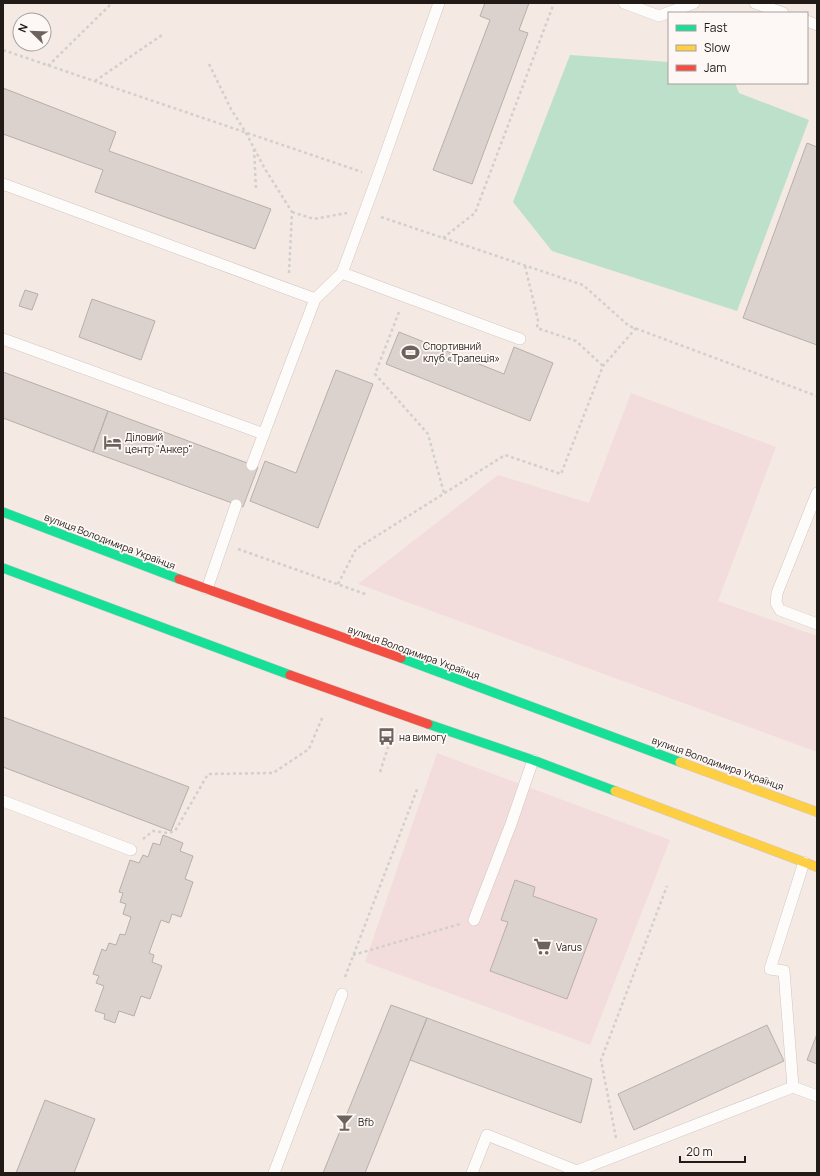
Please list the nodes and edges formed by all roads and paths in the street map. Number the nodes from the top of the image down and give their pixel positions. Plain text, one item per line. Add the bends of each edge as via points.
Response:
1 (112, 3) edge
2 (439, 3) edge
3 (554, 3) edge
4 (624, 3) edge
5 (694, 3) edge
6 (755, 3) edge
7 (670, 12) edge
8 (780, 12) edge
9 (668, 13) edge
10 (162, 35) dead end
11 (3, 50) edge
12 (210, 64) dead end
13 (48, 66) junction
14 (94, 81) junction
15 (246, 133) junction
16 (254, 147) junction
17 (378, 178) junction
18 (3, 184) edge
19 (256, 190) dead end
20 (292, 212) junction
21 (365, 212) junction
22 (442, 238) junction
23 (525, 266) junction
24 (342, 273) junction
25 (288, 289) junction
26 (405, 296) junction
27 (315, 299) junction
28 (636, 328) junction
29 (3, 338) edge
30 (520, 339) dead end
31 (603, 366) junction
32 (817, 396) edge
33 (264, 434) junction
34 (252, 464) dead end
35 (444, 493) junction
36 (817, 493) edge
37 (236, 505) dead end
38 (3, 512) edge
39 (220, 549) junction
40 (3, 568) edge
41 (338, 584) junction
42 (206, 589) junction
43 (368, 595) dead end
44 (817, 624) edge
45 (323, 716) dead end
46 (391, 738) dead end
47 (533, 760) junction
48 (380, 772) dead end
49 (418, 787) dead end
50 (3, 801) edge
51 (817, 812) edge
52 (131, 850) joint
53 (804, 862) junction
54 (817, 867) edge
55 (667, 886) dead end
56 (474, 920) joint
57 (353, 955) junction
58 (342, 994) joint
59 (793, 1087) junction
60 (817, 1096) edge
61 (620, 1155) junction
62 (274, 1173) edge
63 (472, 1173) edge

1 - 13 path
2 - 17 lane
3 - 22 path via 474,213
4 - 9 lane via 659,16
5 - 7 lane
6 - 8 lane
10 - 14 path
11 - 13 path
12 - 15 path via 231,109
13 - 14 path
14 - 15 path
15 - 16 path
15 - 17 path
16 - 19 path
16 - 20 path
17 - 21 lane
18 - 25 lane
20 - 21 path via 314,219
20 - 25 path
21 - 22 path
21 - 24 lane
22 - 23 path
23 - 28 path via 583,285 629,326
23 - 31 path via 538,320 536,328 576,341
24 - 26 lane
24 - 27 lane
25 - 27 lane
26 - 30 lane
26 - 35 path via 375,374 428,434
27 - 33 lane
28 - 31 path
28 - 32 path
29 - 33 lane
31 - 35 path via 561,474 505,455
33 - 34 lane
35 - 41 path via 356,549
36 - 44 lane via 777,593 776,603 780,610
37 - 39 lane
38 - 42 street, вулиця Володимира Українця
39 - 41 path via 239,550
39 - 42 lane
40 - 47 street via 333,690
41 - 43 path
42 - 51 street, вулиця Володимира Українця
45 - 52 path via 309,749 273,773 208,774 175,831 153,831
46 - 48 path
47 - 53 street
47 - 56 lane
49 - 57 path
50 - 52 lane
53 - 54 street
53 - 59 lane via 770,969 784,971
55 - 61 path via 601,1060
56 - 57 path
57 - 58 path
58 - 62 lane
59 - 60 lane
59 - 61 lane
61 - 63 lane via 577,1172 488,1135

